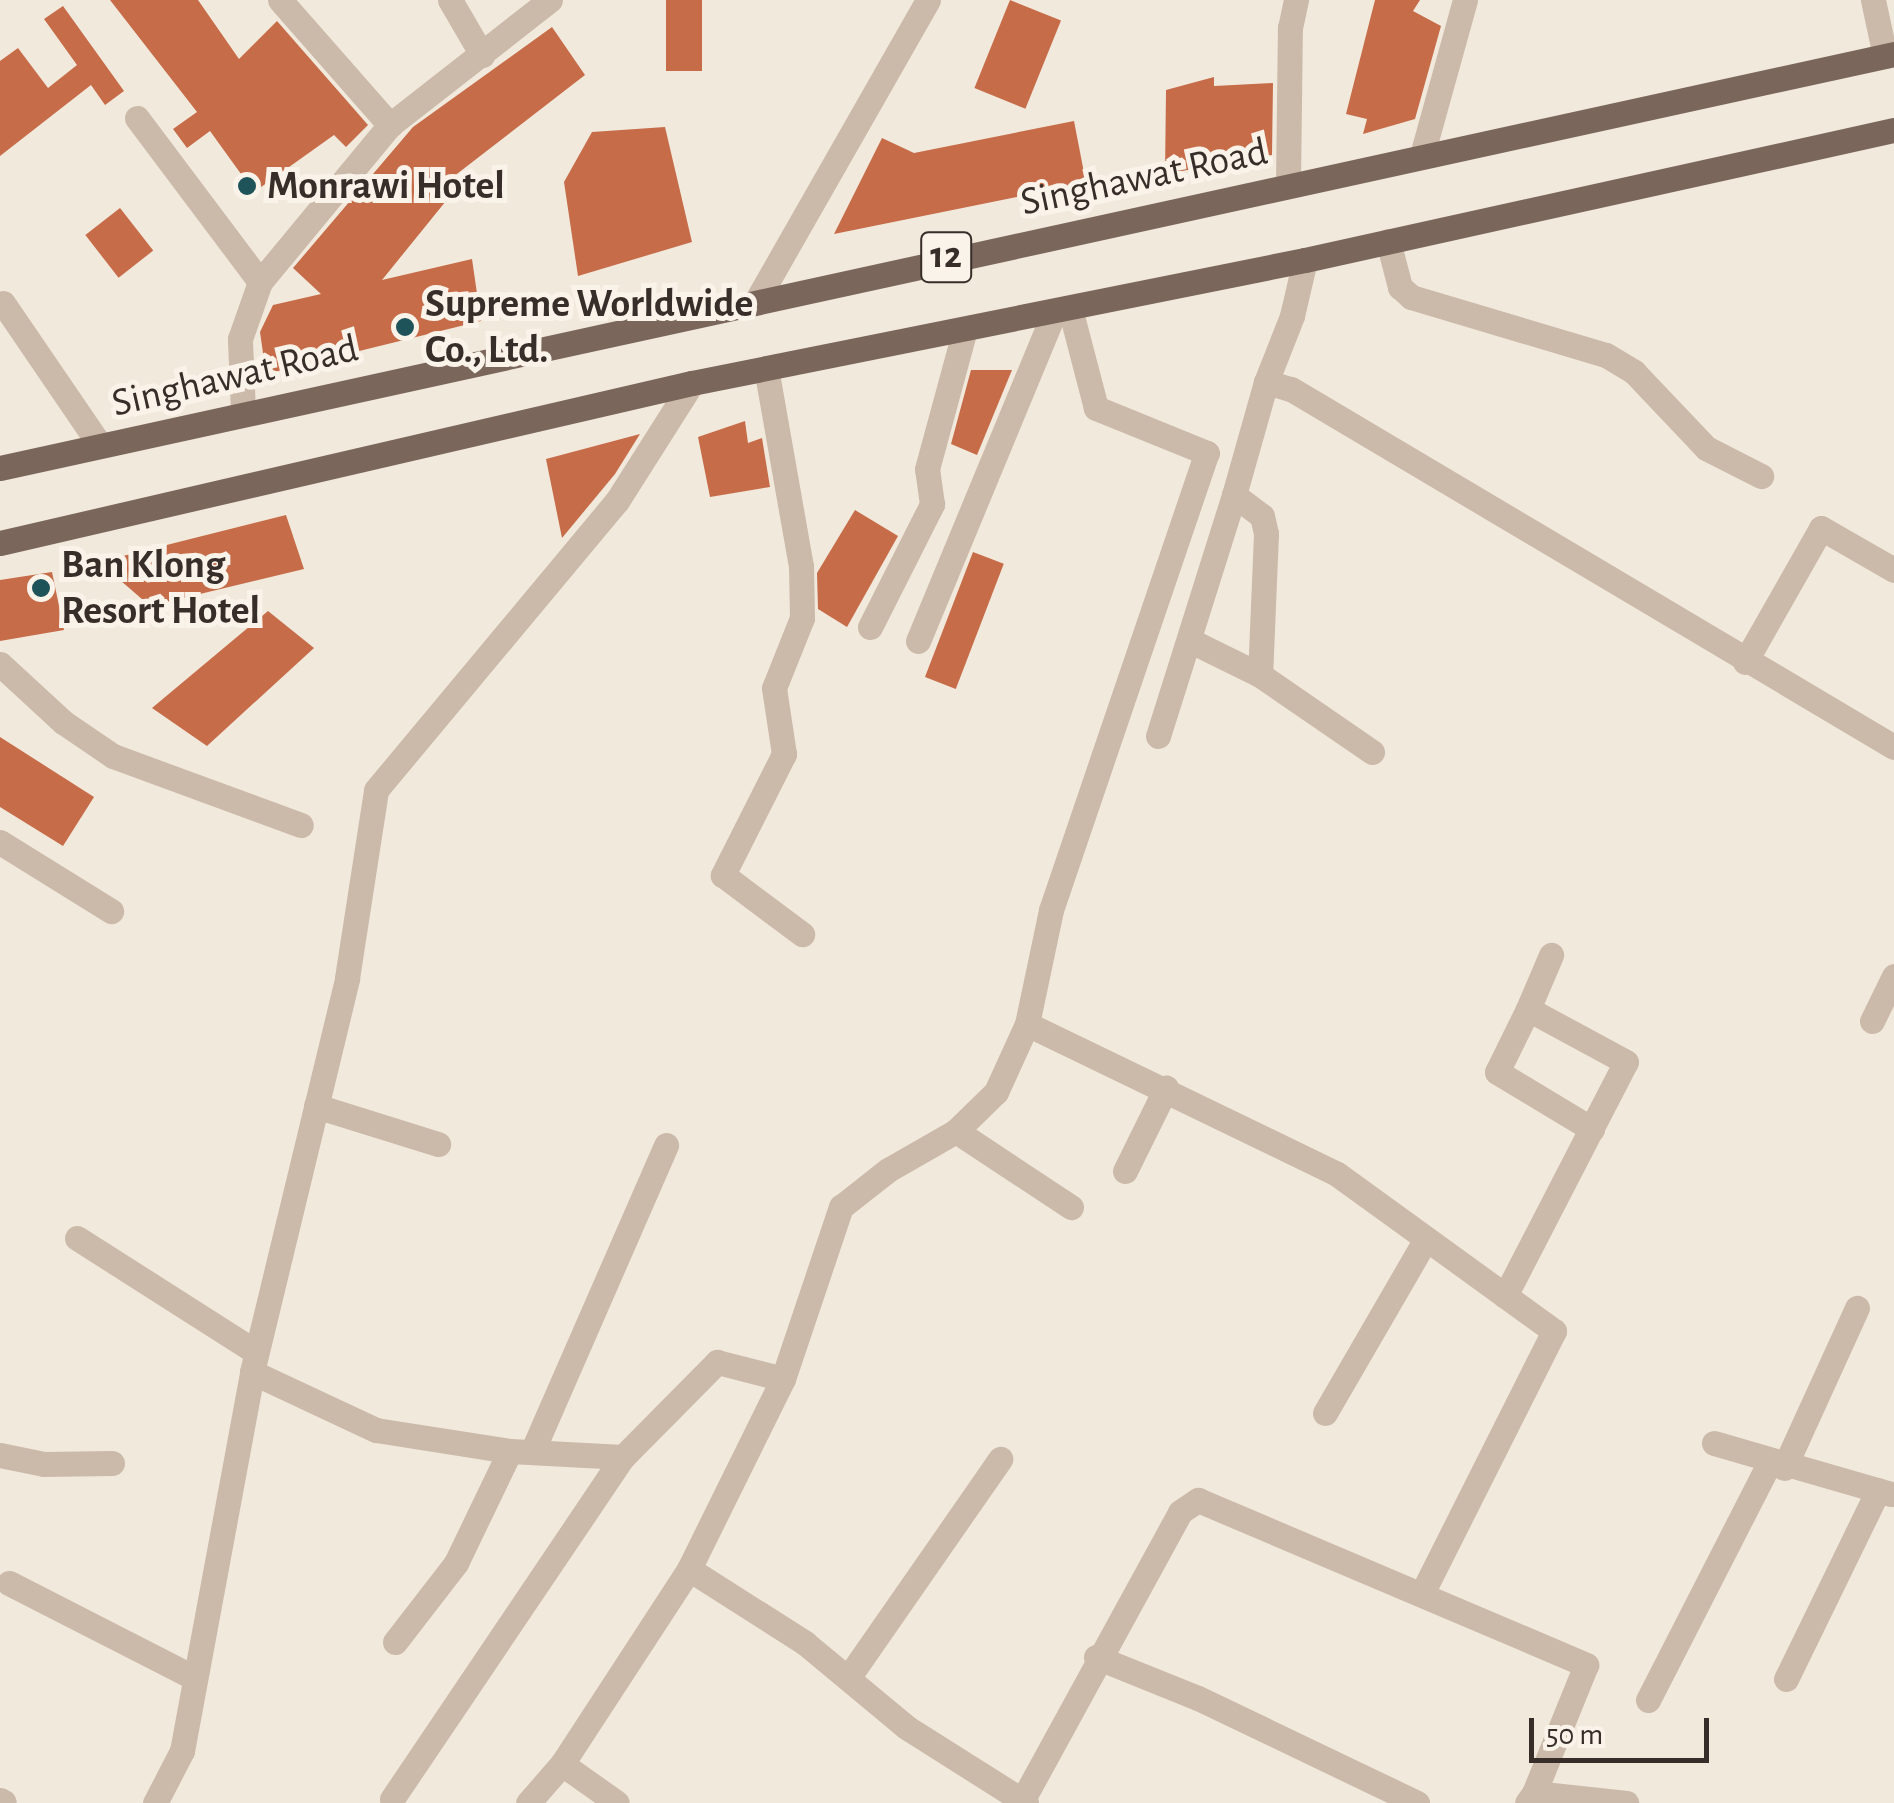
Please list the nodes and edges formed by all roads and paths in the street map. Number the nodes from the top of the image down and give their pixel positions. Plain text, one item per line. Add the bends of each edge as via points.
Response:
1 (280, 0) edge
2 (450, 0) edge
3 (550, 0) edge
4 (928, 0) edge
5 (1296, 0) edge
6 (1465, 0) edge
7 (1873, 0) edge
8 (482, 55) junction
9 (1890, 55) edge
10 (137, 118) dead end
11 (390, 125) junction
12 (1894, 130) edge
13 (1422, 155) junction
14 (1288, 184) junction
15 (1388, 242) junction
16 (1305, 260) junction
17 (260, 282) junction
18 (758, 298) junction
19 (3, 303) dead end
20 (1062, 310) junction
21 (965, 329) junction
22 (766, 368) junction
23 (692, 382) junction
24 (1266, 382) junction
25 (243, 412) junction
26 (100, 445) junction
27 (0, 468) edge
28 (1761, 476) dead end
29 (1234, 495) junction
30 (0, 543) edge
31 (1894, 570) edge
32 (870, 628) dead end
33 (918, 641) dead end
34 (1191, 642) junction
35 (1746, 662) junction
36 (0, 664) edge
37 (1260, 675) junction
38 (1158, 736) dead end
39 (1894, 747) edge
40 (1372, 752) dead end
41 (300, 824) dead end
42 (0, 842) edge
43 (111, 910) dead end
44 (802, 934) dead end
45 (1551, 956) dead end
46 (1894, 976) edge
47 (1528, 1009) junction
48 (1872, 1021) dead end
49 (1027, 1024) junction
50 (1166, 1088) junction
51 (316, 1106) junction
52 (1592, 1129) junction
53 (956, 1131) junction
54 (438, 1144) dead end
55 (666, 1145) dead end
56 (1125, 1170) dead end
57 (1071, 1207) dead end
58 (77, 1238) dead end
59 (1426, 1239) junction
60 (1504, 1296) junction
61 (1857, 1308) dead end
62 (254, 1362) junction
63 (783, 1379) junction
64 (1326, 1413) dead end
65 (1714, 1442) dead end
66 (521, 1452) junction
67 (0, 1455) edge
68 (624, 1458) junction
69 (1000, 1459) dead end
70 (112, 1463) dead end
71 (1777, 1465) junction
72 (1886, 1492) edge
73 (690, 1569) junction
74 (9, 1583) dead end
75 (1422, 1594) junction
76 (394, 1642) dead end
77 (1096, 1657) junction
78 (196, 1678) junction
79 (848, 1678) junction
80 (1786, 1679) dead end
81 (1648, 1700) dead end
82 (562, 1764) junction
83 (1531, 1798) edge
84 (392, 1800) dead end
85 (1024, 1802) edge
86 (155, 1803) edge
87 (528, 1803) edge
88 (617, 1803) edge
89 (1417, 1803) edge
90 (1626, 1803) edge

1 - 11 street
2 - 8 street
3 - 8 street
4 - 18 street
5 - 14 street
6 - 13 street
7 - 9 street
8 - 11 street
9 - 13 main road, Singhawat Road / 12
10 - 17 street
11 - 17 street
12 - 15 main road, 12
13 - 14 main road, Singhawat Road / 12
14 - 18 main road, Singhawat Road / 12
15 - 16 main road, 12
15 - 28 street via 1400,287 1411,297 1606,356 1634,372 1706,448
16 - 20 main road, 12
16 - 24 street
17 - 25 street via 240,339
18 - 25 main road, Singhawat Road / 12
19 - 26 street
20 - 21 main road, 12
20 - 33 street
20 - 49 street via 1096,408 1207,454 1051,910
21 - 22 main road, 12
21 - 32 street via 927,470 932,504
22 - 23 main road, 12
22 - 44 street via 801,566 802,618 774,688 784,754 723,876
23 - 30 main road, 12
23 - 51 street via 617,501 376,790 347,978
24 - 29 street
24 - 35 street via 1291,389
25 - 26 main road, Singhawat Road / 12
26 - 27 main road, Singhawat Road / 12
29 - 34 street
29 - 37 street via 1262,516 1266,534
31 - 35 street via 1821,528
34 - 37 street
34 - 38 street
35 - 39 street
36 - 41 street via 63,722 114,756
37 - 40 street
42 - 43 street
45 - 47 street
46 - 48 street
47 - 52 street via 1497,1072
47 - 52 street via 1626,1062
49 - 50 street
49 - 53 street via 996,1092
50 - 56 street
50 - 59 street via 1337,1174
51 - 54 street
51 - 62 street
52 - 60 street
53 - 57 street
53 - 63 street via 841,1207
55 - 66 street
58 - 62 street
59 - 60 street
59 - 64 street
60 - 75 street via 1554,1331
61 - 71 street
62 - 66 street via 376,1430
62 - 78 street
63 - 68 street via 717,1362
63 - 73 street
65 - 71 street
66 - 68 street
66 - 76 street via 456,1563
67 - 70 street via 44,1464
68 - 84 street
69 - 79 street
71 - 72 street
71 - 81 street
72 - 80 street
73 - 79 street
73 - 82 street
74 - 78 street
75 - 77 street via 1198,1500 1180,1512
75 - 83 street via 1586,1665
77 - 85 street
77 - 89 street
78 - 86 street via 182,1751
79 - 85 street via 906,1727
82 - 87 street
82 - 88 street
83 - 90 street

